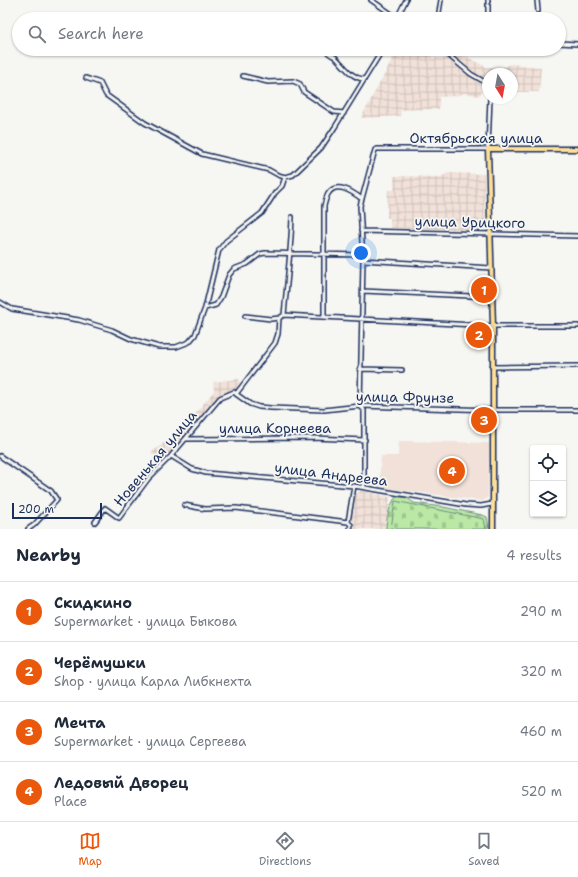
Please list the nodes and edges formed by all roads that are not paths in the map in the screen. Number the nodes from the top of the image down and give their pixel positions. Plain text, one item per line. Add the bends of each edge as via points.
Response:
1 (370, 0) edge
2 (406, 0) edge
3 (441, 0) edge
4 (488, 0) edge
5 (537, 0) edge
6 (538, 11) dead end
7 (389, 12) edge
8 (401, 12) edge
9 (439, 12) dead end
10 (488, 12) edge
11 (566, 44) edge
12 (578, 44) edge
13 (333, 56) edge
14 (378, 56) edge
15 (449, 56) edge
16 (243, 76) dead end
17 (86, 78) dead end
18 (363, 79) junction
19 (482, 81) edge
20 (490, 104) edge
21 (344, 113) junction
22 (488, 149) junction
23 (578, 149) edge
24 (285, 177) junction
25 (362, 199) junction
26 (292, 217) dead end
27 (361, 231) junction
28 (490, 233) junction
29 (578, 236) edge
30 (290, 254) junction
31 (324, 255) junction
32 (363, 256) junction
33 (363, 260) junction
34 (491, 268) junction
35 (363, 291) junction
36 (492, 297) junction
37 (0, 302) edge
38 (205, 308) junction
39 (284, 315) junction
40 (245, 316) dead end
41 (324, 317) junction
42 (280, 318) junction
43 (362, 319) junction
44 (493, 326) junction
45 (578, 326) edge
46 (578, 366) edge
47 (492, 368) junction
48 (360, 369) junction
49 (402, 370) dead end
50 (236, 394) junction
51 (360, 406) junction
52 (493, 410) junction
53 (578, 410) edge
54 (185, 439) junction
55 (364, 440) junction
56 (0, 456) edge
57 (171, 456) junction
58 (354, 486) junction
59 (364, 487) junction
60 (492, 504) junction
61 (184, 505) dead end
62 (95, 522) dead end
63 (348, 522) junction
64 (28, 529) edge
65 (350, 529) edge
66 (493, 529) edge

1 - 7 street
2 - 8 street
3 - 9 street
4 - 10 street
5 - 6 street
11 - 12 street
13 - 18 street via 358,79
14 - 18 street
15 - 19 street
16 - 21 street via 268,82 293,81 300,84 304,92 334,112
17 - 24 street via 100,83 106,95 145,123 202,154 270,170
18 - 21 street
20 - 22 street
21 - 24 street via 321,148 293,174
22 - 23 main road, Октябрьская улица
22 - 25 street, Октябрьская улица via 375,150
22 - 28 main road
24 - 38 street via 282,186 262,213 226,241 219,250
25 - 27 street
25 - 31 street via 345,188 329,192 324,206
26 - 30 street
27 - 28 street, улица Урицкого
27 - 32 street
28 - 29 street, улица Урицкого
28 - 34 main road
30 - 31 street
30 - 38 street via 260,254 247,264 234,269 216,305
30 - 39 street
31 - 32 street
31 - 41 street
32 - 33 street
33 - 34 street
33 - 35 street
34 - 36 main road
35 - 36 street
35 - 43 street
36 - 44 main road
37 - 38 street via 12,309 86,322 159,347 176,347 190,342
39 - 41 street
39 - 42 street
40 - 42 street
41 - 43 street
42 - 50 street via 275,342
43 - 44 street
43 - 48 street
44 - 45 street
44 - 47 main road
46 - 47 street
47 - 52 main road
48 - 49 street
48 - 51 street
50 - 51 street, улица Фрунзе via 259,407 324,410
50 - 54 street, Новенькая улица via 234,392 220,398
51 - 52 street, улица Фрунзе
51 - 55 street via 364,410
52 - 53 street, улица Фрунзе
52 - 60 main road
54 - 55 street, улица Корнеева
54 - 57 street, Новенькая улица
55 - 59 street
56 - 64 street via 51,491 57,500
57 - 58 street, улица Андреева via 192,469 206,473
57 - 62 street, Новенькая улица via 148,479 119,518 105,508
58 - 59 street, улица Андреева
58 - 63 street
59 - 60 street, улица Андреева via 466,505
60 - 66 main road
61 - 63 street via 205,509 236,508
63 - 65 street via 351,525

